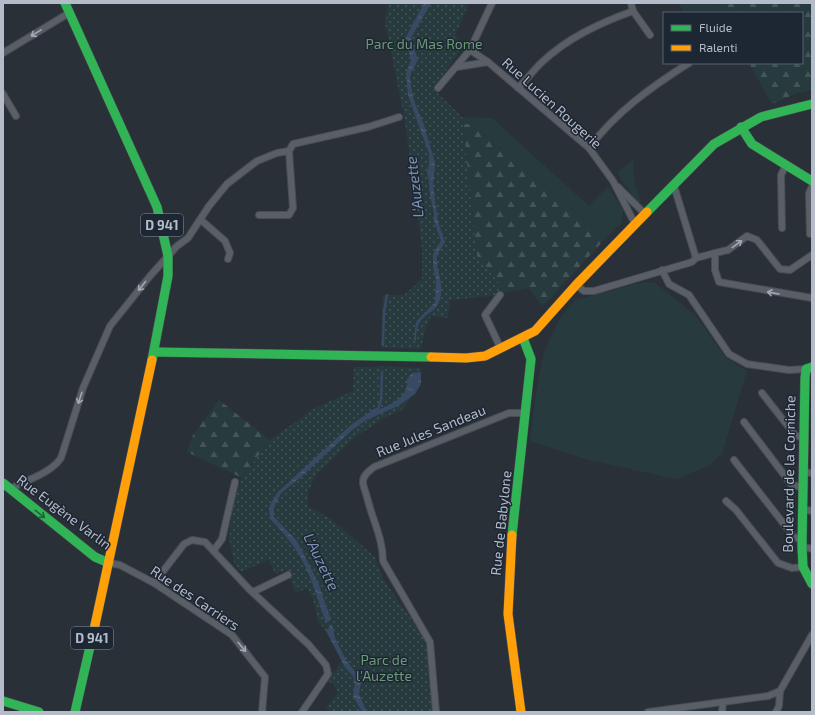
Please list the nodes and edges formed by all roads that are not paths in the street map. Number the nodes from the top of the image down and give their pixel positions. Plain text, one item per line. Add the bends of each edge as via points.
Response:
1 (65, 3) edge
2 (492, 3) edge
3 (631, 3) edge
4 (633, 11) junction
5 (69, 13) junction
6 (650, 35) dead end
7 (470, 50) junction
8 (3, 53) edge
9 (488, 62) junction
10 (687, 64) edge
11 (457, 67) junction
12 (438, 88) dead end
13 (518, 88) junction
14 (3, 94) edge
15 (812, 104) edge
16 (16, 116) dead end
17 (399, 117) dead end
18 (741, 127) junction
19 (589, 148) junction
20 (289, 151) junction
21 (786, 165) junction
22 (613, 181) junction
23 (812, 181) edge
24 (674, 186) junction
25 (812, 187) edge
26 (645, 214) junction
27 (259, 215) dead end
28 (201, 220) junction
29 (636, 224) junction
30 (782, 228) dead end
31 (810, 234) dead end
32 (715, 253) junction
33 (812, 255) edge
34 (168, 256) junction
35 (696, 258) junction
36 (228, 259) dead end
37 (662, 270) junction
38 (576, 285) junction
39 (500, 295) dead end
40 (812, 298) edge
41 (523, 338) junction
42 (501, 349) junction
43 (154, 352) junction
44 (809, 368) edge
45 (762, 393) dead end
46 (808, 407) edge
47 (525, 413) junction
48 (744, 422) dead end
49 (806, 441) edge
50 (734, 460) dead end
51 (807, 472) edge
52 (235, 482) dead end
53 (6, 486) edge
54 (803, 488) junction
55 (726, 501) dead end
56 (802, 509) junction
57 (812, 511) edge
58 (802, 543) junction
59 (812, 548) edge
60 (214, 550) junction
61 (109, 563) junction
62 (803, 567) junction
63 (288, 575) dead end
64 (154, 583) junction
65 (812, 584) edge
66 (253, 592) junction
67 (812, 636) edge
68 (780, 691) junction
69 (3, 701) edge
70 (723, 702) junction
71 (39, 712) edge
72 (75, 712) edge
73 (262, 712) edge
74 (302, 712) edge
75 (436, 712) edge
76 (521, 712) edge
77 (648, 712) edge
78 (722, 712) edge
79 (776, 712) edge

1 - 5 main road, D 941
2 - 7 street
3 - 4 street
4 - 6 street
4 - 13 street via 604,22 571,40 541,62
5 -> 8 street
5 - 34 main road, D 941 via 157,207
7 - 9 street, Rue Lucien Rougerie
7 - 11 street
9 - 11 street, Rue Lucien Rougerie
9 - 13 street, Rue Lucien Rougerie
10 - 19 street via 631,103 604,127
11 - 12 street
13 - 19 street, Rue Lucien Rougerie
14 - 16 street
15 - 18 main road via 761,117
17 - 20 street via 368,127 293,144
18 - 21 main road via 752,144
18 - 24 main road via 714,144
19 - 22 street, Rue Lucien Rougerie
20 - 27 street via 293,208 289,215
20 - 28 street via 257,161 244,170 217,195
21 - 23 main road
21 - 30 street via 780,176
22 - 26 street, Rue Lucien Rougerie
22 - 29 street, Rue Lucien Rougerie
24 - 26 main road
24 - 35 street
25 - 31 street via 809,192
26 - 29 main road
28 - 34 street via 188,238
28 - 36 street via 225,241 230,253
29 - 38 main road
32 -> 33 street via 728,250 748,236 757,240 780,269 790,270
32 - 35 street
40 -> 32 street via 719,282 715,270
34 - 43 main road, D 941 via 168,276
34 -> 53 street via 110,326 83,388 61,458 56,464
35 - 37 street via 692,262
37 - 38 street via 594,291 584,291
37 - 44 street via 669,284 689,295 729,354 746,364 789,370
38 - 41 main road via 535,331
39 - 42 street via 485,315
41 - 42 main road
41 - 47 main road, Rue de Babylone via 530,352
42 - 43 main road via 485,356 466,358
43 - 61 main road, D 941
44 - 46 main road, Boulevard de la Corniche
45 - 49 street via 795,435
46 - 49 main road, Boulevard de la Corniche
47 - 75 street, Rue Jules Sandeau via 509,413 374,467 363,481 379,533 383,561 430,642
47 - 76 main road, Rue de Babylone via 512,535 508,614
48 - 54 street via 791,484
49 - 51 main road, Boulevard de la Corniche
50 - 58 street via 794,537
51 - 54 main road, Boulevard de la Corniche
52 - 60 street via 222,539
53 -> 61 main road, Rue Eugène Varlin via 95,557
54 - 56 main road, Boulevard de la Corniche
55 - 62 street via 778,562 792,568
56 - 57 street
56 - 58 main road, Boulevard de la Corniche
58 - 59 street
58 - 62 main road, Boulevard de la Corniche
60 - 64 street via 205,542 192,540 184,544
60 - 66 street
61 - 64 street, Rue des Carriers via 120,565
61 - 72 main road, D 941
62 - 65 main road, Boulevard de la Corniche
63 - 66 street
64 -> 73 street, Rue des Carriers via 232,635 249,655 265,677
66 - 74 street via 308,645 328,670 325,679
67 - 68 street
68 - 70 street via 768,696
68 - 79 street
69 - 71 main road
70 - 77 street
70 - 78 street

